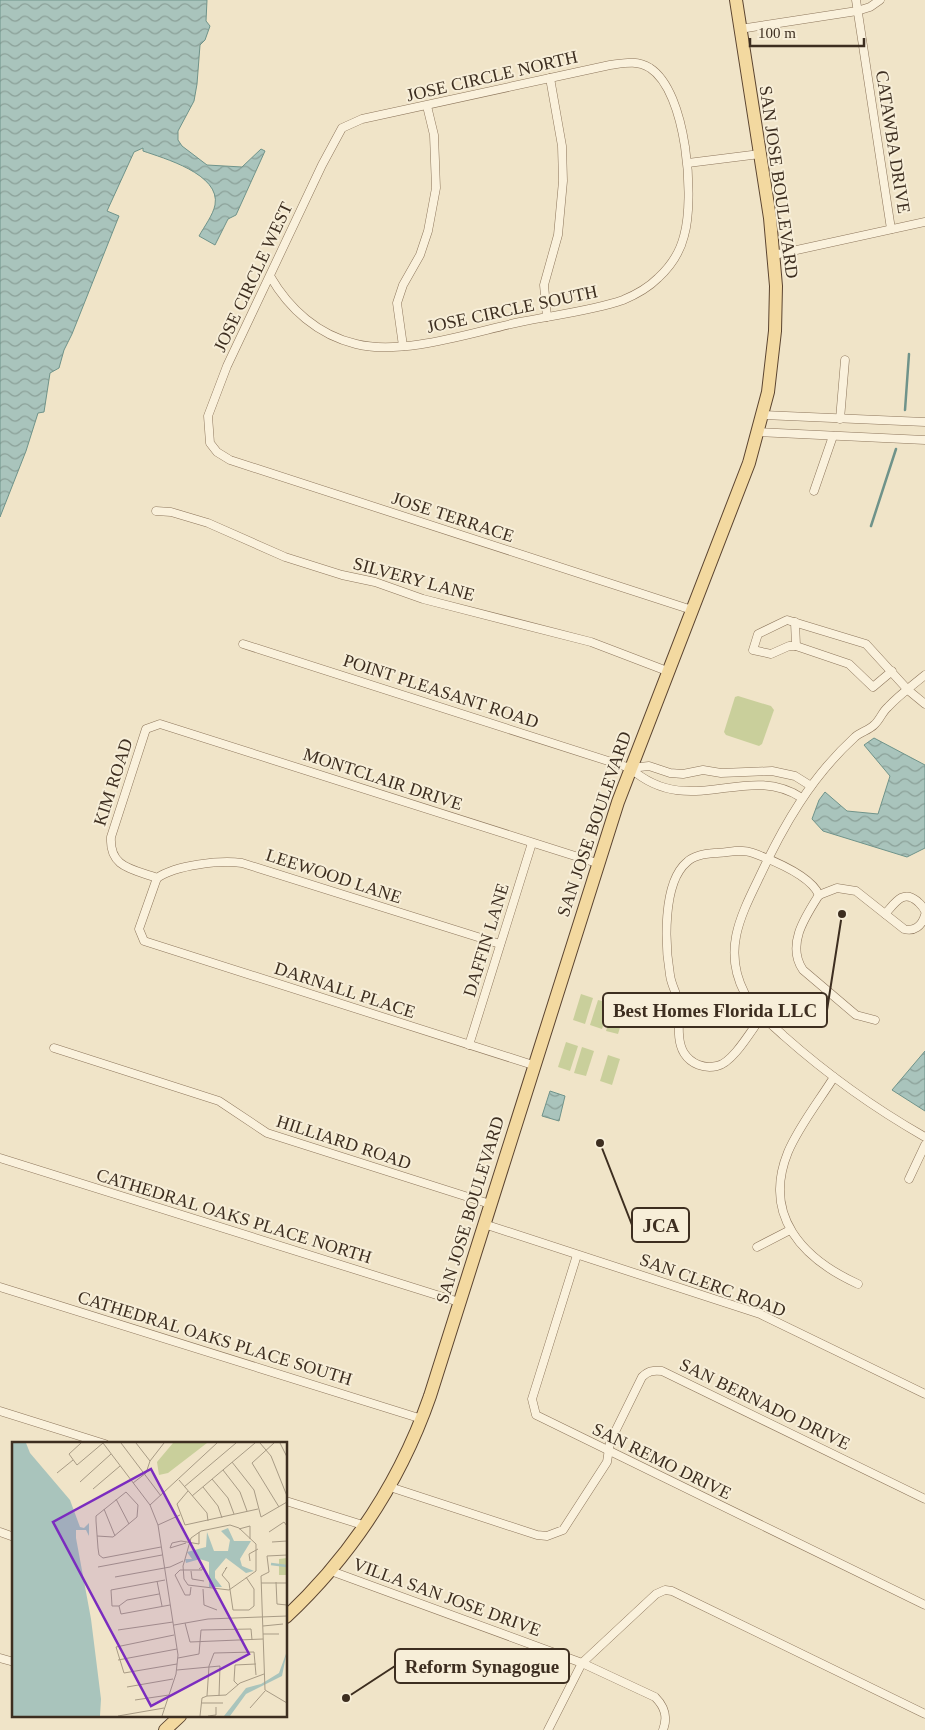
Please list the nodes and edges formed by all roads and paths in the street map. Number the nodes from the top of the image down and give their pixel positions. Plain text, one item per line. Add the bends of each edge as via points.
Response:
1 (736, 0) edge
2 (856, 0) edge
3 (880, 0) edge
4 (857, 11) junction
5 (740, 29) junction
6 (648, 67) joint
7 (550, 78) junction
8 (427, 106) junction
9 (342, 128) joint
10 (760, 154) junction
11 (688, 163) junction
12 (925, 222) edge
13 (891, 229) junction
14 (774, 255) junction
15 (270, 276) junction
16 (547, 317) junction
17 (403, 346) junction
18 (845, 360) dead end
19 (763, 415) junction
20 (840, 418) junction
21 (925, 422) edge
22 (758, 432) junction
23 (833, 436) junction
24 (925, 440) edge
25 (210, 443) joint
26 (814, 491) dead end
27 (156, 511) dead end
28 (692, 610) junction
29 (795, 622) junction
30 (243, 644) dead end
31 (796, 646) junction
32 (668, 671) junction
33 (892, 672) junction
34 (925, 675) edge
35 (908, 690) junction
36 (925, 704) edge
37 (160, 724) joint
38 (630, 768) junction
39 (718, 772) junction
40 (756, 772) junction
41 (757, 784) junction
42 (811, 786) junction
43 (719, 790) junction
44 (802, 798) junction
45 (532, 843) junction
46 (767, 860) junction
47 (597, 863) junction
48 (157, 878) junction
49 (819, 895) junction
50 (925, 911) edge
51 (885, 914) junction
52 (925, 916) edge
53 (500, 944) junction
54 (762, 1016) junction
55 (875, 1020) dead end
56 (469, 1045) junction
57 (54, 1048) dead end
58 (533, 1065) junction
59 (834, 1077) junction
60 (925, 1137) edge
61 (925, 1145) edge
62 (0, 1158) edge
63 (909, 1179) dead end
64 (490, 1204) junction
65 (484, 1224) junction
66 (790, 1230) junction
67 (758, 1247) dead end
68 (577, 1255) junction
69 (858, 1284) dead end
70 (0, 1287) edge
71 (460, 1302) junction
72 (925, 1394) edge
73 (0, 1411) edge
74 (422, 1419) junction
75 (99, 1442) edge
76 (609, 1452) junction
77 (390, 1487) junction
78 (925, 1499) edge
79 (288, 1501) edge
80 (366, 1526) junction
81 (0, 1532) edge
82 (12, 1536) edge
83 (332, 1571) junction
84 (925, 1605) edge
85 (288, 1615) edge
86 (582, 1663) junction
87 (925, 1714) edge
88 (177, 1718) edge
89 (165, 1730) edge
90 (548, 1730) edge
91 (663, 1730) edge

1 - 5 main road, SAN JOSE BOULEVARD
2 - 4 street, CATAWBA DRIVE
3 - 4 street
4 - 5 street
4 - 13 street, CATAWBA DRIVE
5 - 10 main road, SAN JOSE BOULEVARD
6 - 7 street, JOSE CIRCLE NORTH via 631,62
6 - 11 street, JOSE CIRCLE SOUTH via 660,78 675,108
7 - 8 street, JOSE CIRCLE NORTH
7 - 16 street via 562,146 563,181 558,235 544,284
8 - 9 street, JOSE CIRCLE NORTH via 362,119
8 - 17 street via 434,135 436,194 420,255 397,303
9 - 15 street, JOSE CIRCLE WEST
10 - 11 street
10 - 14 main road, SAN JOSE BOULEVARD
11 - 16 street, JOSE CIRCLE SOUTH via 684,235 671,264 658,278 626,299
12 - 13 street
13 - 14 street
14 - 19 main road, SAN JOSE BOULEVARD via 775,331
15 - 17 street, JOSE CIRCLE SOUTH via 293,308 322,330 358,345
15 - 25 street, JOSE CIRCLE WEST via 227,366 208,416
16 - 17 street, JOSE CIRCLE SOUTH
18 - 20 street
19 - 20 street
19 - 22 main road, SAN JOSE BOULEVARD
20 - 21 street
22 - 23 street
22 - 28 main road, SAN JOSE BOULEVARD via 749,464
23 - 24 street
23 - 26 street
25 - 28 street, JOSE TERRACE via 230,460
27 - 32 street, SILVERY LANE via 208,523 284,557 342,576 376,582 423,599 591,642
28 - 32 main road, SAN JOSE BOULEVARD
29 - 31 street
29 - 31 street via 787,620 758,634 753,650 771,654
29 - 33 street via 866,644
30 - 38 street, POINT PLEASANT ROAD
31 - 33 street via 850,664 873,687
32 - 38 main road, SAN JOSE BOULEVARD
33 - 35 street
34 - 35 street
35 - 36 street
35 - 42 street via 889,705 872,727 856,735
37 - 45 street, MONTCLAIR DRIVE
37 - 48 street, KIM ROAD via 146,729 110,847 119,863
38 - 39 street, POINT PLEASANT ROAD via 649,766 683,774 703,770
38 - 43 street, POINT PLEASANT ROAD via 643,780 684,793
38 - 47 main road, SAN JOSE BOULEVARD
39 - 40 street, POINT PLEASANT ROAD
39 - 43 street
40 - 41 street
40 - 42 street, POINT PLEASANT ROAD via 772,770 786,773
41 - 43 street, POINT PLEASANT ROAD
41 - 44 street, POINT PLEASANT ROAD via 782,787
42 - 44 street
44 - 46 street via 782,828
45 - 47 street, MONTCLAIR DRIVE
45 - 53 street, DAFFIN LANE
46 - 49 street via 806,879
46 - 54 street via 739,918 734,950 741,984
46 - 54 street via 745,851 702,855 686,862 670,896 666,932 670,977 678,998 683,1050 688,1059 697,1065 719,1066 728,1060
47 - 58 main road, SAN JOSE BOULEVARD
48 - 53 street, LEEWOOD LANE via 171,871 199,865 242,863
48 - 56 street, DARNALL PLACE via 139,930 144,941
49 - 51 street via 846,888 862,894
49 - 55 street via 798,935 795,945 798,962 803,970 856,1015
50 - 51 street via 913,897 906,895
51 - 52 street via 904,930 911,931
53 - 56 street, DAFFIN LANE
54 - 59 street
56 - 58 street, DARNALL PLACE
57 - 64 street, HILLIARD ROAD via 219,1101 267,1134
58 - 64 main road, SAN JOSE BOULEVARD
59 - 60 street via 884,1114
59 - 66 street via 794,1140 783,1167 781,1198
61 - 63 street
62 - 71 street, CATHEDRAL OAKS PLACE NORTH
64 - 65 main road, SAN JOSE BOULEVARD
65 - 68 street, SAN CLERC ROAD
65 - 71 main road, SAN JOSE BOULEVARD
66 - 67 street
66 - 69 street via 802,1247 821,1264
68 - 72 street, SAN CLERC ROAD via 760,1314
68 - 76 street, SAN REMO DRIVE via 532,1399 533,1408 542,1419
70 - 74 street, CATHEDRAL OAKS PLACE SOUTH
71 - 74 main road, SAN JOSE BOULEVARD
73 - 75 street
74 - 77 main road, SAN JOSE BOULEVARD
76 - 77 street, SAN BERNADO DRIVE via 607,1462 563,1530 547,1536 537,1536
76 - 78 street, SAN BERNADO DRIVE via 610,1442 642,1377 647,1372 662,1371
76 - 84 street, SAN REMO DRIVE
77 - 80 main road, SAN JOSE BOULEVARD
79 - 80 street
80 - 83 main road, SAN JOSE BOULEVARD
81 - 82 street
83 - 85 main road, SAN JOSE BOULEVARD
83 - 86 street, VILLA SAN JOSE DRIVE
86 - 87 street via 656,1594 672,1590
86 - 90 street
86 - 91 street, VILLA SAN JOSE DRIVE via 655,1698 666,1714
88 - 89 main road

